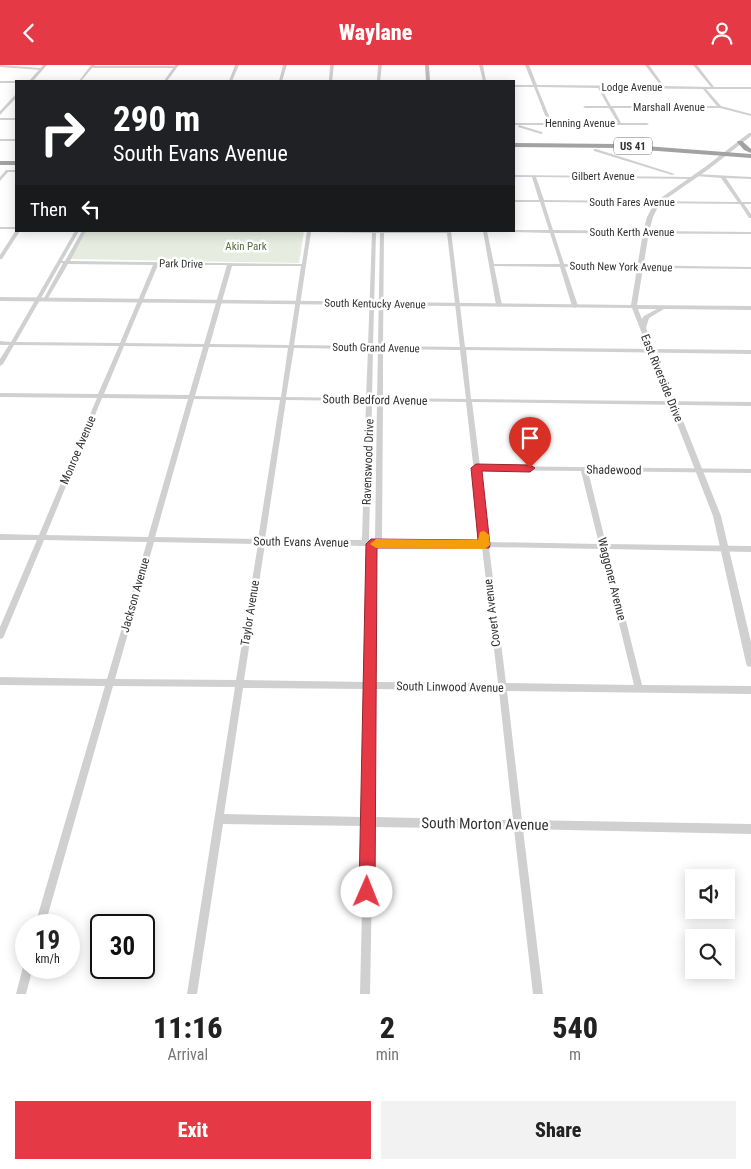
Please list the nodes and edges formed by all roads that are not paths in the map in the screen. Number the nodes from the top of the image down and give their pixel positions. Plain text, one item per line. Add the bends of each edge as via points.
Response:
1 (12, 65) edge
2 (237, 65) edge
3 (284, 65) edge
4 (332, 65) edge
5 (380, 65) edge
6 (427, 65) edge
7 (481, 65) edge
8 (527, 65) edge
9 (647, 65) edge
10 (694, 65) edge
11 (0, 66) edge
12 (93, 66) edge
13 (176, 66) edge
14 (44, 67) edge
15 (31, 80) edge
16 (81, 80) edge
17 (167, 80) edge
18 (230, 80) edge
19 (280, 80) edge
20 (330, 80) edge
21 (379, 80) edge
22 (428, 80) edge
23 (485, 80) edge
24 (0, 82) edge
25 (15, 82) edge
26 (515, 86) edge
27 (535, 86) junction
28 (599, 87) junction
29 (663, 87) junction
30 (703, 87) junction
31 (713, 87) junction
32 (751, 87) edge
33 (15, 99) edge
34 (585, 107) dead end
35 (611, 107) junction
36 (720, 107) junction
37 (0, 114) edge
38 (751, 115) edge
39 (0, 119) edge
40 (15, 119) edge
41 (550, 123) junction
42 (515, 124) edge
43 (515, 124) edge
44 (620, 124) junction
45 (647, 124) dead end
46 (541, 133) dead end
47 (751, 134) edge
48 (0, 140) edge
49 (15, 141) edge
50 (515, 141) edge
51 (740, 143) junction
52 (515, 145) edge
53 (594, 150) dead end
54 (681, 150) junction
55 (751, 151) edge
56 (727, 152) junction
57 (751, 156) edge
58 (0, 158) edge
59 (15, 158) edge
60 (0, 163) edge
61 (15, 163) edge
62 (713, 163) junction
63 (15, 171) edge
64 (515, 176) edge
65 (534, 176) junction
66 (678, 177) junction
67 (694, 177) junction
68 (723, 177) junction
69 (751, 177) edge
70 (0, 180) edge
71 (515, 201) edge
72 (542, 201) junction
73 (658, 202) junction
74 (742, 203) junction
75 (751, 203) edge
76 (751, 217) edge
77 (0, 228) edge
78 (15, 228) edge
79 (515, 231) edge
80 (552, 231) junction
81 (17, 232) edge
82 (76, 232) edge
83 (83, 232) edge
84 (309, 232) edge
85 (374, 232) edge
86 (382, 232) edge
87 (449, 232) edge
88 (485, 232) edge
89 (646, 232) junction
90 (751, 233) edge
91 (0, 258) edge
92 (58, 262) junction
93 (66, 262) junction
94 (156, 263) junction
95 (230, 264) junction
96 (304, 265) junction
97 (492, 265) junction
98 (563, 266) junction
99 (640, 267) junction
100 (751, 268) edge
101 (0, 299) edge
102 (40, 300) junction
103 (140, 301) junction
104 (220, 302) junction
105 (298, 303) junction
106 (373, 304) junction
107 (381, 304) junction
108 (458, 305) junction
109 (499, 305) junction
110 (575, 306) junction
111 (634, 306) junction
112 (674, 307) junction
113 (751, 308) edge
114 (645, 336) junction
115 (0, 343) edge
116 (12, 343) junction
117 (122, 345) junction
118 (207, 346) junction
119 (291, 347) junction
120 (371, 347) junction
121 (380, 348) junction
122 (463, 349) junction
123 (651, 351) junction
124 (751, 353) edge
125 (0, 364) edge
126 (0, 395) edge
127 (100, 396) junction
128 (192, 397) junction
129 (283, 399) junction
130 (370, 400) junction
131 (380, 400) junction
132 (468, 401) junction
133 (673, 403) junction
134 (751, 404) edge
135 (476, 468) junction
136 (584, 469) junction
137 (699, 471) junction
138 (751, 471) edge
139 (0, 537) edge
140 (41, 538) junction
141 (151, 539) junction
142 (261, 541) junction
143 (371, 544) junction
144 (485, 545) junction
145 (604, 546) junction
146 (725, 548) junction
147 (751, 549) edge
148 (0, 636) edge
149 (751, 663) edge
150 (0, 681) edge
151 (110, 683) junction
152 (240, 684) junction
153 (371, 686) junction
154 (501, 687) junction
155 (639, 689) junction
156 (751, 690) edge
157 (219, 819) junction
158 (368, 822) junction
159 (517, 825) junction
160 (751, 829) edge
161 (43, 914) edge
162 (24, 979) edge
163 (20, 994) edge
164 (192, 994) edge
165 (365, 994) edge
166 (538, 994) edge

1 - 14 street
2 - 18 street
3 - 19 street
4 - 20 street
5 - 21 street
6 - 22 main road
7 - 23 street
8 - 27 street
9 - 29 street
10 - 31 street
11 - 14 street
12 - 13 street
12 - 16 street
13 - 17 street
14 - 15 street
24 - 25 street
26 - 27 street, Lodge Avenue
27 - 28 street, Lodge Avenue
27 - 41 street
28 - 29 street, Lodge Avenue
28 - 35 street
29 - 30 street, Lodge Avenue
30 - 31 street, Lodge Avenue
30 - 36 street
31 - 32 street, Lodge Avenue
33 - 37 street
34 - 35 street, Marshall Avenue
35 - 36 street, Marshall Avenue
35 - 44 street
36 - 38 street, Marshall Avenue
39 - 40 street
41 - 42 street, Henning Avenue
41 - 44 street, Henning Avenue
43 - 46 street
44 - 45 street, Henning Avenue
47 - 51 street
48 - 49 street
50 - 56 highway, US 41 via 621,141
51 - 55 highway
51 - 56 street
52 - 54 highway, US 41
53 - 66 street
54 - 56 highway, US 41
54 - 62 highway via 707,155
55 - 56 highway, US 41
56 - 57 highway, US 41
56 - 62 street
58 - 59 highway
60 - 61 highway
62 - 67 street
63 - 70 street via 7,171
64 - 65 street, Gilbert Avenue
65 - 66 street, Gilbert Avenue
65 - 72 street
66 - 67 street, Gilbert Avenue
67 - 68 street, Gilbert Avenue
67 - 73 street
68 - 69 street, Gilbert Avenue
68 - 74 street
71 - 72 street, South Fares Avenue
72 - 73 street, South Fares Avenue
72 - 80 street
73 - 74 street, South Fares Avenue
73 - 89 street, East Riverside Drive
74 - 75 street, South Fares Avenue
74 - 76 street
77 - 78 street
79 - 80 street, South Kerth Avenue
80 - 89 street, South Kerth Avenue
80 - 98 street
81 - 91 street
82 - 92 street
83 - 93 street
84 - 96 street, Taylor Avenue
85 - 106 street, Ravenswood Drive
86 - 107 street, Ravenswood Drive
87 - 108 street, Covert Avenue
88 - 97 street
89 - 90 street, South Kerth Avenue
89 - 99 street, East Riverside Drive
92 - 93 street, Park Drive
92 - 102 street
93 - 94 street, Park Drive
93 - 102 street
94 - 95 street, Park Drive
94 - 103 street, Monroe Avenue
95 - 96 street, Park Drive
95 - 104 street, Jackson Avenue
96 - 105 street, Taylor Avenue
97 - 98 street, South New York Avenue
97 - 109 street
98 - 99 street, South New York Avenue
98 - 110 street
99 - 100 street, South New York Avenue
99 - 111 street, East Riverside Drive
101 - 102 street, South Kentucky Avenue
102 - 103 street, South Kentucky Avenue
102 - 116 street
103 - 104 street, South Kentucky Avenue
103 - 117 street, Monroe Avenue
104 - 105 street, South Kentucky Avenue
104 - 118 street, Jackson Avenue
105 - 106 street, South Kentucky Avenue
105 - 119 street, Taylor Avenue
106 - 107 street, South Kentucky Avenue
106 - 120 street, Ravenswood Drive
107 - 108 street, South Kentucky Avenue
107 - 121 street, Ravenswood Drive
108 - 109 street, South Kentucky Avenue
108 - 122 street, Covert Avenue
109 - 110 street, South Kentucky Avenue
110 - 111 street, South Kentucky Avenue
111 - 112 street, South Kentucky Avenue
111 - 114 street, East Riverside Drive
112 - 113 street, South Kentucky Avenue
112 - 114 street via 656,310 646,317 643,325
114 - 123 street, East Riverside Drive
115 - 116 street, South Grand Avenue
116 - 117 street, South Grand Avenue
116 - 125 street
117 - 118 street, South Grand Avenue
117 - 127 street, Monroe Avenue
118 - 119 street, South Grand Avenue
118 - 128 street, Jackson Avenue
119 - 120 street, South Grand Avenue
119 - 129 street, Taylor Avenue
120 - 121 street, South Grand Avenue
120 - 130 street, Ravenswood Drive
121 - 122 street, South Grand Avenue
121 - 131 street, Ravenswood Drive
122 - 123 street, South Grand Avenue
122 - 132 street, Covert Avenue
123 - 124 street, South Grand Avenue
123 - 133 street, East Riverside Drive
126 - 127 street, South Bedford Avenue
127 - 128 street, South Bedford Avenue
127 - 140 street, Monroe Avenue
128 - 129 street, South Bedford Avenue
128 - 141 street, Jackson Avenue
129 - 130 street, South Bedford Avenue
129 - 142 street, Taylor Avenue
130 - 131 street, South Bedford Avenue
130 - 143 street, Ravenswood Drive
131 - 132 street, South Bedford Avenue
131 - 143 street, Ravenswood Drive
132 - 133 street, South Bedford Avenue
132 - 135 street, Covert Avenue
133 - 134 street, South Bedford Avenue
133 - 137 street, East Riverside Drive
135 - 136 street, Shadewood
135 - 144 street, Covert Avenue
136 - 137 street, Shadewood
136 - 145 street, Waggoner Avenue
137 - 138 street, Shadewood
137 - 146 street, East Riverside Drive
139 - 140 street, South Evans Avenue
140 - 141 street, South Evans Avenue
140 - 148 street, Monroe Avenue
141 - 142 street, South Evans Avenue
141 - 151 street, Jackson Avenue
142 - 143 street, South Evans Avenue
142 - 152 street, Taylor Avenue
143 - 144 street, South Evans Avenue
143 - 153 street, Ravenswood Drive
144 - 145 street, South Evans Avenue
144 - 154 street, Covert Avenue
145 - 146 street, South Evans Avenue
145 - 155 street, Waggoner Avenue
146 - 147 street, South Evans Avenue
146 - 149 street, East Riverside Drive
150 - 151 street, South Linwood Avenue
151 - 152 street, South Linwood Avenue
151 - 161 street, Jackson Avenue
152 - 153 street, South Linwood Avenue
152 - 157 street, Taylor Avenue
153 - 154 street, South Linwood Avenue
153 - 158 street, Ravenswood Drive
154 - 155 street, South Linwood Avenue
154 - 159 street, Covert Avenue
155 - 156 street, South Linwood Avenue
157 - 158 street, South Morton Avenue
157 - 164 street, Taylor Avenue
158 - 159 street, South Morton Avenue
158 - 165 street, Ravenswood Drive
159 - 160 street, South Morton Avenue
159 - 166 street, Covert Avenue
162 - 163 street

